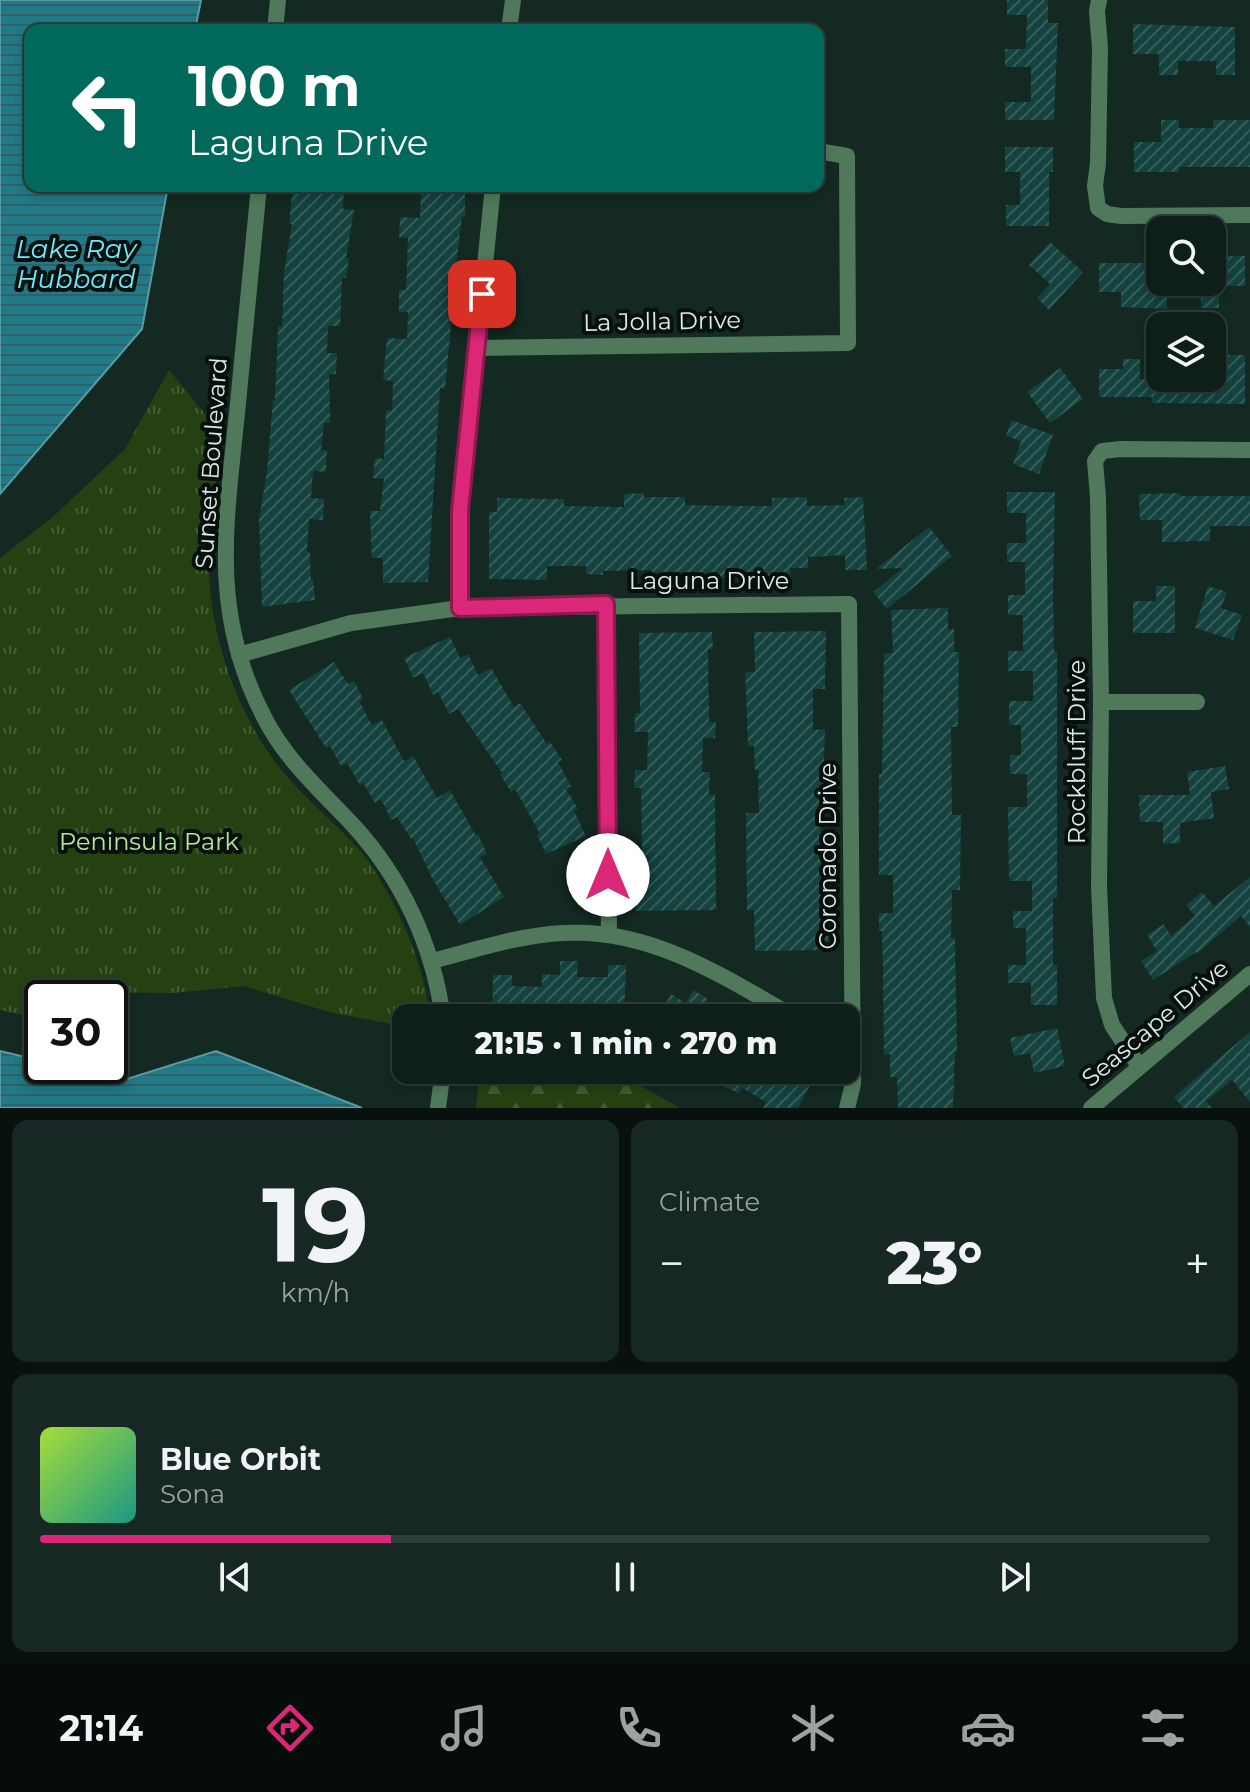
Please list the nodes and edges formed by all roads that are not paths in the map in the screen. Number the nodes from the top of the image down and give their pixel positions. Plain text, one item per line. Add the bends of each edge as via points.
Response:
1 (278, 0) edge
2 (513, 0) edge
3 (1099, 0) edge
4 (276, 24) edge
5 (510, 24) edge
6 (824, 152) edge
7 (258, 192) edge
8 (492, 192) edge
9 (1250, 215) edge
10 (477, 348) junction
11 (1250, 450) edge
12 (606, 604) junction
13 (849, 604) joint
14 (460, 608) junction
15 (239, 655) junction
16 (1101, 702) junction
17 (1197, 702) dead end
18 (609, 935) junction
19 (432, 961) junction
20 (1250, 974) edge
21 (440, 1004) edge
22 (771, 1004) edge
23 (849, 1004) edge
24 (1139, 1066) junction
25 (441, 1084) edge
26 (853, 1084) edge
27 (438, 1108) edge
28 (847, 1108) edge
29 (1091, 1108) edge

1 - 4 street
2 - 5 street
3 - 9 street via 1098,208 1121,216
6 - 10 street, La Jolla Drive via 847,156 848,343
7 - 15 street, Sunset Boulevard via 225,542 227,605
8 - 10 street
10 - 14 street via 459,533
11 - 16 street, Rockbluff Drive via 1121,449 1102,451 1095,461
12 - 13 street, Laguna Drive
12 - 14 street, Laguna Drive
12 - 18 street
13 - 23 street, Coronado Drive
14 - 15 street, Laguna Drive via 351,623
15 - 19 street, Sunset Boulevard via 250,689 279,742 381,859
16 - 17 street
16 - 24 street, Rockbluff Drive via 1104,998 1112,1025
18 - 19 street via 545,934
18 - 22 street via 691,960
19 - 21 street, Sunset Boulevard
20 - 24 street, Seascape Drive
24 - 29 street, Seascape Drive
25 - 27 street
26 - 28 street, Coronado Drive

